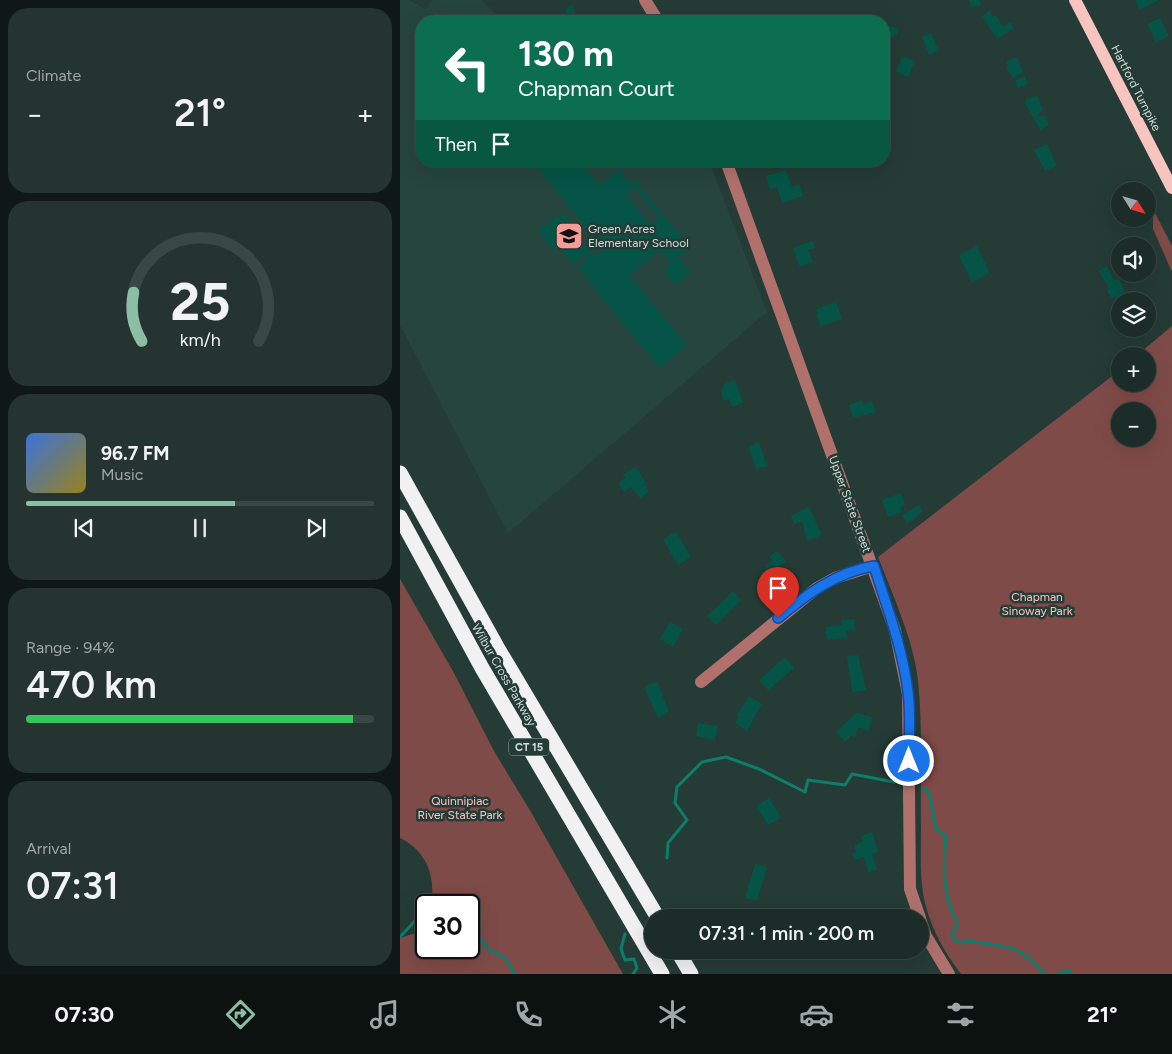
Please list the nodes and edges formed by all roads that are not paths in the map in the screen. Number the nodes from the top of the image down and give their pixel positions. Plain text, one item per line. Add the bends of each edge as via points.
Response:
1 (645, 0) edge
2 (1075, 0) edge
3 (654, 15) edge
4 (728, 167) edge
5 (1172, 188) edge
6 (400, 473) edge
7 (400, 518) edge
8 (874, 566) junction
9 (701, 682) dead end
10 (653, 909) edge
11 (917, 909) edge
12 (929, 941) edge
13 (682, 959) edge
14 (662, 974) edge
15 (691, 974) edge
16 (949, 974) edge

1 - 3 street
2 - 5 main road, Hartford Turnpike
4 - 8 street, Upper State Street
6 - 10 highway, Wilbur Cross Parkway / CT 15 via 497,647
7 - 14 highway, Wilbur Cross Parkway / CT 15 via 482,668
8 - 9 street via 835,578 817,588
8 - 11 street, Upper State Street via 894,630 908,694 910,889
12 - 16 street, Upper State Street
13 - 15 highway

